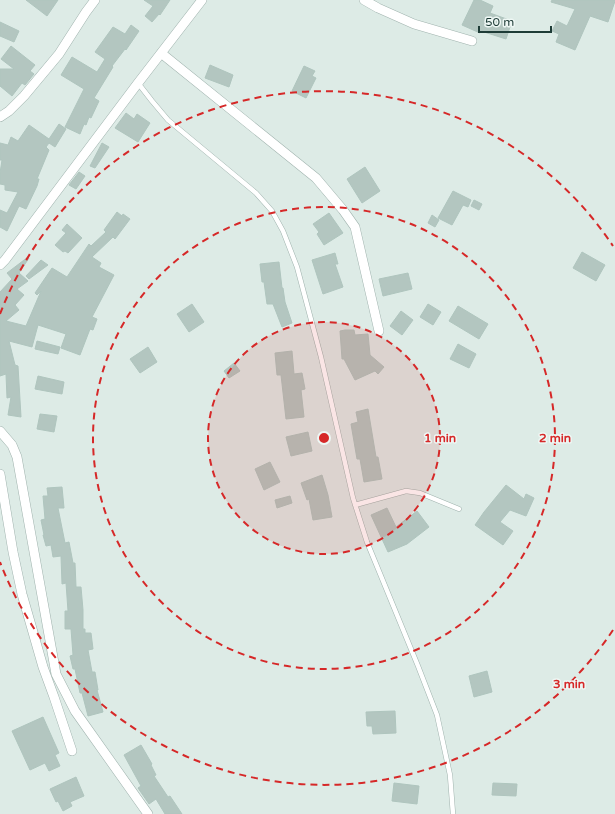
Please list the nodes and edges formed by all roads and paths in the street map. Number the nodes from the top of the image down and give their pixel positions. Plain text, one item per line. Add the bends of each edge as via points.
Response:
1 (94, 0) edge
2 (202, 0) edge
3 (364, 0) edge
4 (472, 41) dead end
5 (161, 53) junction
6 (138, 83) junction
7 (0, 117) edge
8 (0, 265) edge
9 (379, 331) dead end
10 (0, 431) edge
11 (0, 474) edge
12 (355, 505) junction
13 (459, 509) dead end
14 (72, 751) dead end
15 (148, 814) edge
16 (453, 814) edge

1 - 7 street via 59,54 24,96
2 - 5 street
3 - 4 street via 414,24
5 - 6 street
5 - 9 street via 316,178 343,210 355,227
6 - 8 street
6 - 12 lane via 168,120 256,193 272,211 283,231 297,267 321,358
10 - 15 street via 12,445 17,457 56,674 75,711
11 - 14 street via 22,594 43,667
12 - 13 lane via 406,491 420,492
12 - 16 lane via 367,542 437,714 450,775

